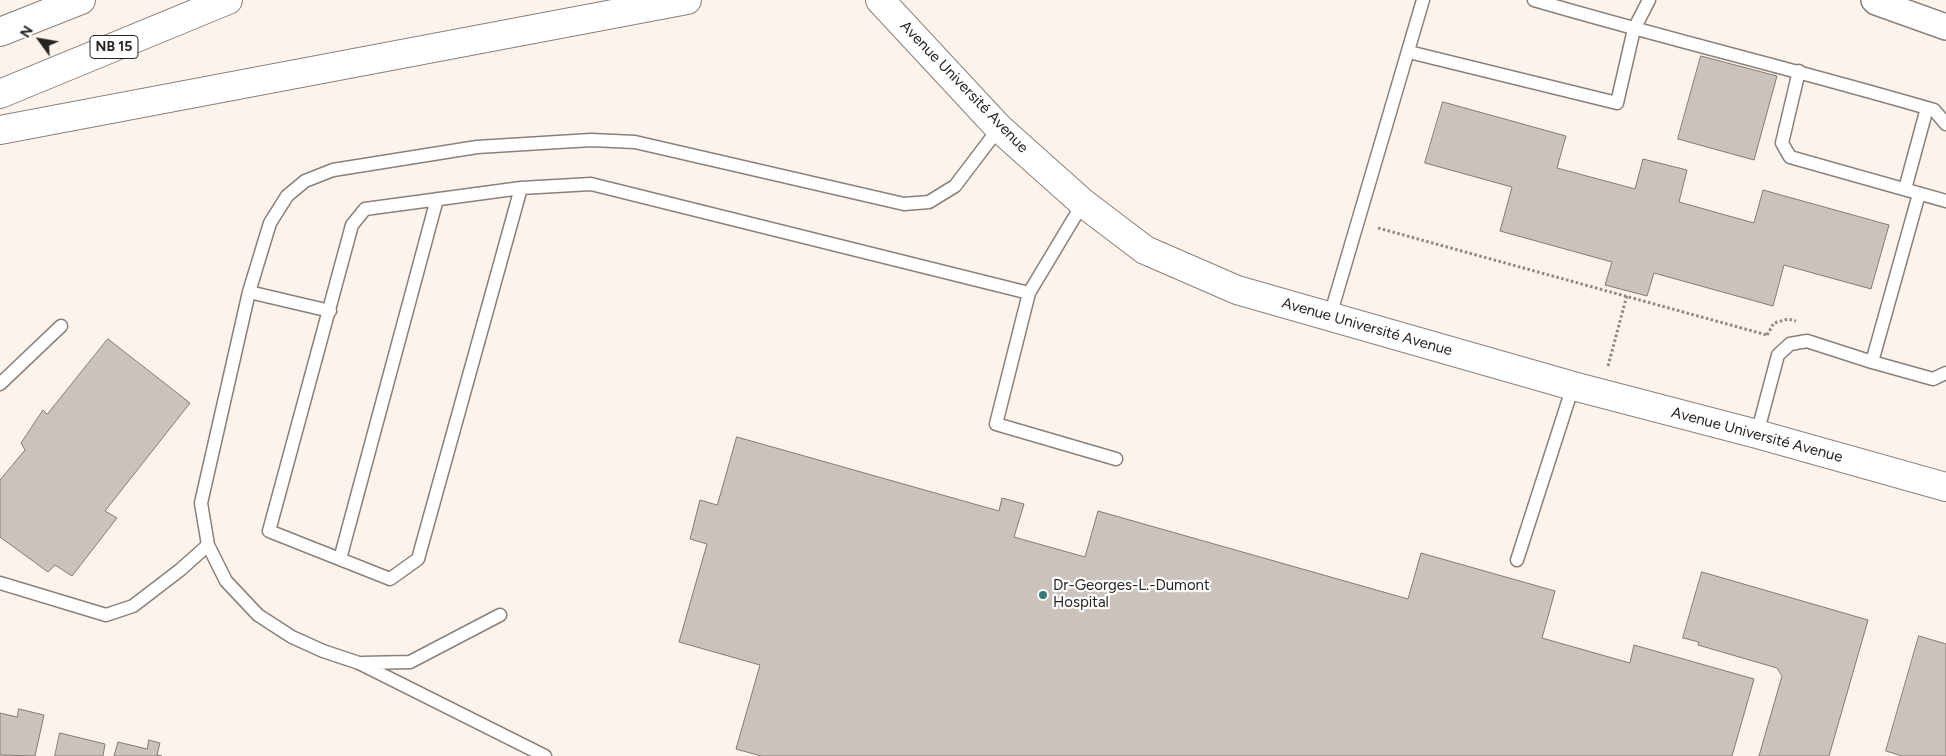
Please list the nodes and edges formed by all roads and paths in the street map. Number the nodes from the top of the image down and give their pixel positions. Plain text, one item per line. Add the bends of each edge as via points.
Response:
1 (80, 0) edge
2 (228, 0) edge
3 (687, 0) edge
4 (880, 0) edge
5 (1423, 0) edge
6 (1534, 0) edge
7 (1649, 0) edge
8 (1875, 1) edge
9 (1946, 27) edge
10 (1634, 29) junction
11 (0, 32) edge
12 (1409, 52) junction
13 (1799, 71) junction
14 (0, 94) edge
15 (1927, 108) junction
16 (1946, 124) edge
17 (999, 128) junction
18 (0, 130) edge
19 (522, 188) junction
20 (1905, 190) junction
21 (1919, 194) junction
22 (437, 199) junction
23 (1946, 201) edge
24 (1083, 204) junction
25 (1391, 231) dead end
26 (249, 292) junction
27 (1029, 293) junction
28 (1627, 295) junction
29 (330, 311) junction
30 (1330, 316) junction
31 (61, 326) dead end
32 (1767, 335) dead end
33 (1872, 362) junction
34 (1946, 373) edge
35 (0, 384) edge
36 (1573, 386) junction
37 (1600, 393) junction
38 (1757, 434) junction
39 (1116, 458) dead end
40 (1946, 487) edge
41 (208, 545) junction
42 (340, 559) junction
43 (1518, 560) dead end
44 (0, 583) edge
45 (500, 615) dead end
46 (359, 664) junction
47 (545, 756) edge

1 - 11 main road
2 - 14 main road, NB 15
3 - 18 main road
4 - 17 main road, Avenue Université Avenue
5 - 12 lane
6 - 10 lane
7 - 10 lane
8 - 9 street
10 - 12 lane via 1617,103
10 - 13 lane
12 - 30 lane
13 - 15 lane
13 - 20 lane via 1782,143 1790,157
15 - 16 lane via 1934,110
15 - 20 lane
17 - 24 main road, Avenue Université Avenue
17 - 26 lane via 955,186 929,202 904,204 635,142 600,140 477,147 333,170 305,181 287,196 270,223
19 - 22 lane
19 - 27 lane via 591,184
19 - 42 lane via 418,559 390,579
20 - 21 lane
21 - 23 lane
21 - 33 lane
22 - 29 lane via 365,209 352,226
22 - 42 lane
24 - 27 lane
24 - 30 main road, Avenue Université Avenue via 1145,250 1237,290
25 - 28 path
26 - 29 lane
26 - 41 lane via 202,503
27 - 39 lane via 996,424
28 - 32 path
28 - 37 path
29 - 42 lane via 269,531
30 - 36 main road, Avenue Université Avenue
31 - 35 lane
33 - 34 lane via 1933,379
33 - 38 lane via 1807,341 1790,344 1778,355
36 - 37 main road, Avenue Université Avenue
36 - 43 lane
37 - 38 main road, Avenue Université Avenue
38 - 40 main road, Avenue Université Avenue
41 - 44 lane via 133,606 106,615
41 - 46 lane via 226,581 258,615 292,637
45 - 46 lane via 410,662
46 - 47 lane

